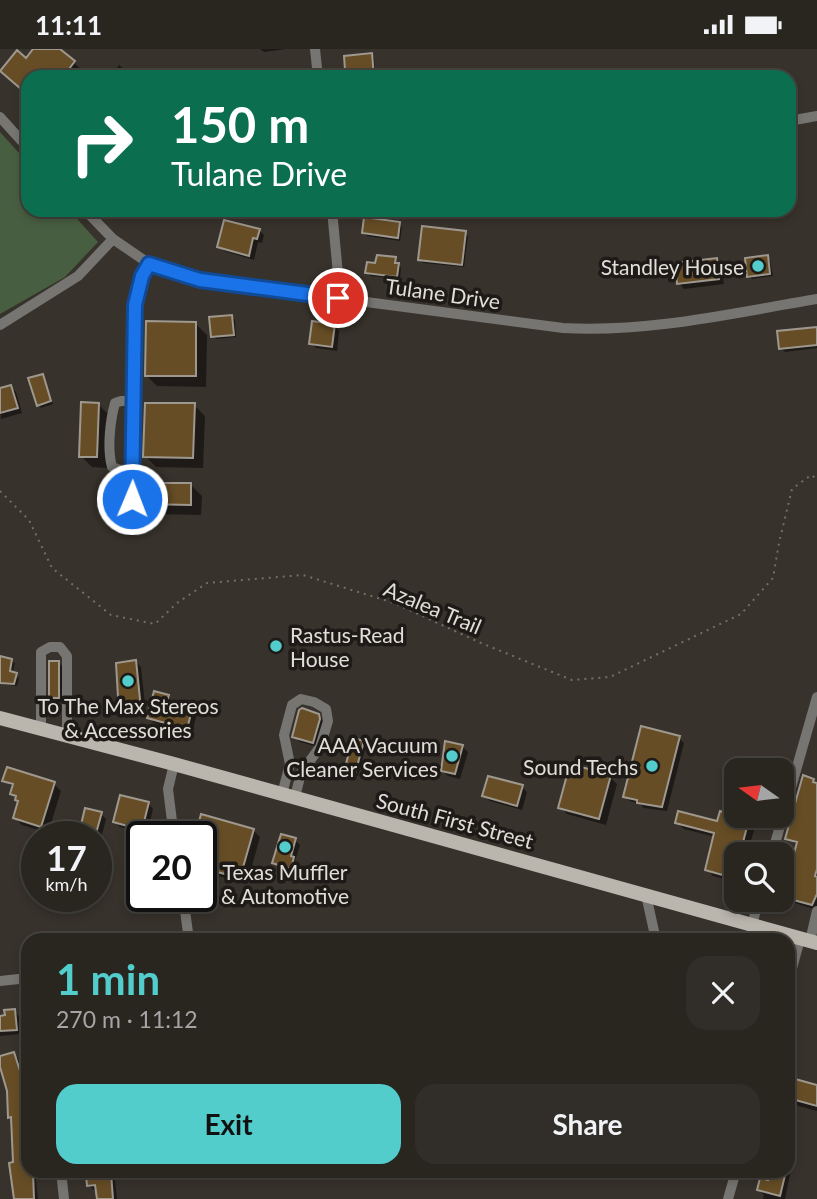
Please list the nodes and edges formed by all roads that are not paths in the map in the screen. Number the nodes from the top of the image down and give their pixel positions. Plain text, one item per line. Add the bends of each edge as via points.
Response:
1 (315, 49) edge
2 (317, 70) edge
3 (817, 116) edge
4 (0, 117) edge
5 (796, 120) edge
6 (21, 140) edge
7 (92, 217) edge
8 (333, 217) edge
9 (113, 239) junction
10 (149, 264) junction
11 (338, 298) junction
12 (817, 299) edge
13 (0, 325) edge
14 (134, 401) junction
15 (133, 470) junction
16 (132, 499) dead end
17 (817, 698) edge
18 (0, 718) edge
19 (41, 729) junction
20 (67, 736) junction
21 (174, 764) junction
22 (288, 795) junction
23 (172, 821) edge
24 (775, 842) edge
25 (646, 895) junction
26 (817, 911) edge
27 (185, 912) edge
28 (756, 912) edge
29 (752, 925) junction
30 (188, 933) edge
31 (654, 933) edge
32 (780, 933) edge
33 (809, 941) edge
34 (795, 969) edge
35 (21, 979) edge
36 (0, 981) edge
37 (62, 1178) edge
38 (734, 1178) edge
39 (64, 1199) edge
40 (728, 1199) edge

1 - 2 street
3 - 5 street
4 - 6 street
7 - 9 street, Tulane Drive
8 - 11 street
9 - 10 street, Tulane Drive
9 - 13 street via 78,277
10 - 11 street, Tulane Drive via 200,280
10 - 14 street via 135,305
11 - 12 street, Tulane Drive via 588,330 672,323
14 - 15 street
14 - 15 street via 116,403 110,460 112,467
15 - 16 street
17 - 24 street
18 - 19 main road, South First Street
19 - 20 main road, South First Street
19 - 20 street via 41,652 60,647 67,656
20 - 21 main road, South First Street
21 - 22 main road, South First Street
21 - 23 street via 169,789
22 - 22 street via 320,747 328,721 326,709 301,699 292,705 284,734 290,764
22 - 25 main road, South First Street
25 - 29 main road, South First Street
25 - 31 street
26 - 33 street
27 - 30 street
28 - 29 street
29 - 32 main road, South First Street
33 - 34 street
35 - 36 street
37 - 39 street
38 - 40 street

